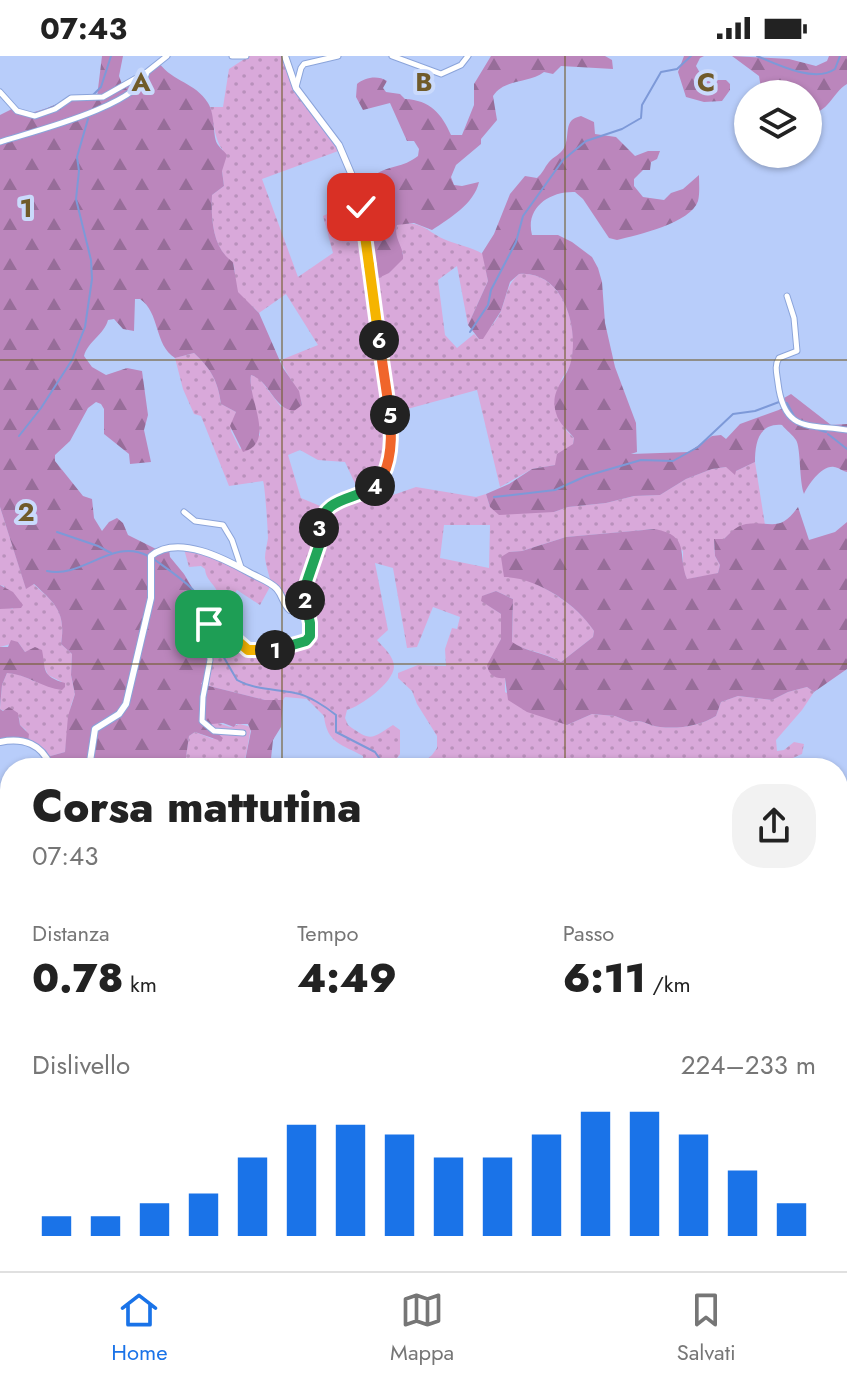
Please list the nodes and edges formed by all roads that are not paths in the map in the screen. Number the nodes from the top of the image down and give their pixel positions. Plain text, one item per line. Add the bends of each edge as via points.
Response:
1 (167, 56) edge
2 (232, 56) edge
3 (246, 56) edge
4 (285, 56) edge
5 (338, 56) edge
6 (392, 56) edge
7 (468, 56) edge
8 (147, 72) junction
9 (296, 88) junction
10 (0, 92) edge
11 (0, 142) edge
12 (787, 296) dead end
13 (847, 430) edge
14 (184, 512) dead end
15 (242, 568) junction
16 (302, 596) junction
17 (243, 733) dead end
18 (0, 742) edge
19 (47, 758) edge
20 (91, 758) edge

1 - 8 street
2 - 3 street
4 - 9 street
5 - 9 street via 304,64
6 - 7 street via 441,74
8 - 10 street via 103,97 71,98 35,116 17,111
8 - 11 street via 124,99
9 - 16 street via 339,145 356,185 390,421 382,479 372,489 332,504 323,514 319,546
12 - 13 street via 797,351 775,364 786,413 799,425
14 - 15 street via 195,521 223,525
15 - 16 street via 275,587 290,610
15 - 20 street via 188,548 155,552 149,560 151,598 122,710 95,729
16 - 17 street via 311,631 306,641 294,645 248,650 219,625 207,627 210,660 202,721 214,731
18 - 19 street via 30,743

